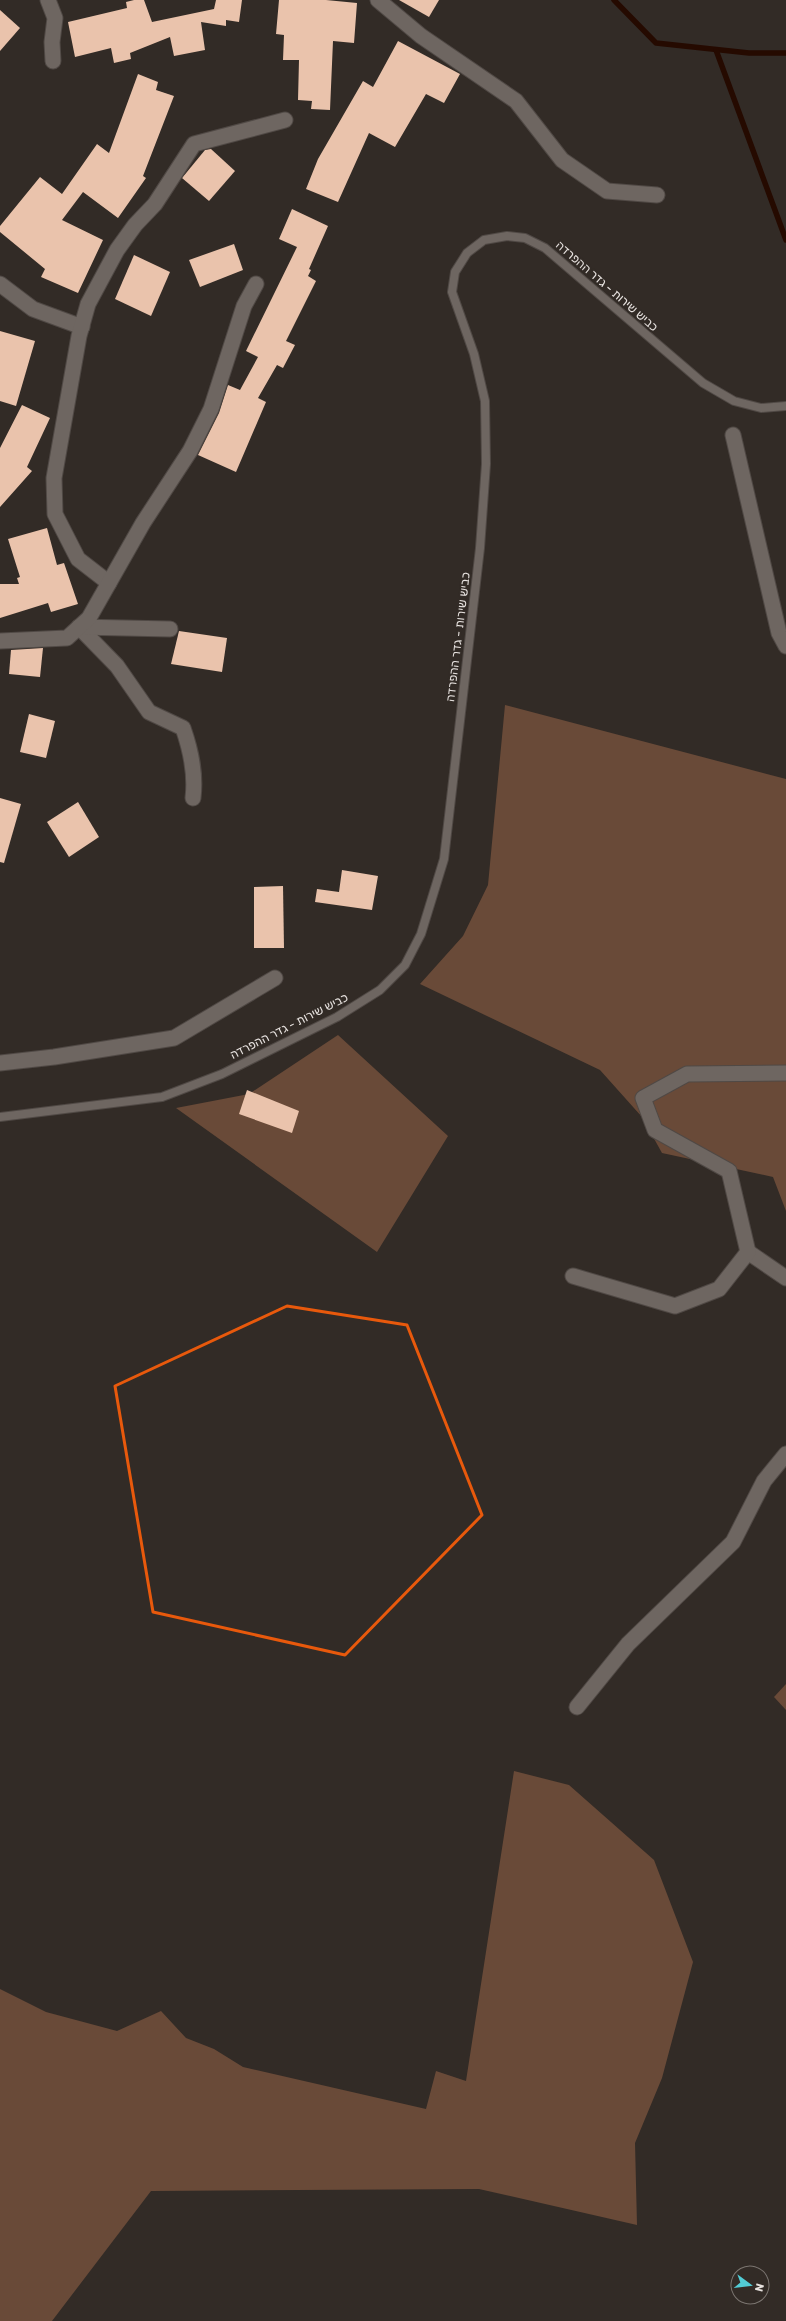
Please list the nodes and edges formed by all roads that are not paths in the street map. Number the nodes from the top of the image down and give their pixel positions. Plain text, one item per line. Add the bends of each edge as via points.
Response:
1 (48, 0) edge
2 (378, 0) edge
3 (53, 61) dead end
4 (285, 120) dead end
5 (657, 195) dead end
6 (0, 284) edge
7 (256, 284) dead end
8 (82, 327) junction
9 (786, 406) edge
10 (732, 435) dead end
11 (109, 583) junction
12 (79, 627) junction
13 (170, 629) dead end
14 (0, 641) edge
15 (786, 646) edge
16 (192, 798) dead end
17 (275, 978) dead end
18 (0, 1063) edge
19 (786, 1073) edge
20 (0, 1117) edge
21 (748, 1252) junction
22 (574, 1276) dead end
23 (786, 1278) edge
24 (786, 1454) edge
25 (577, 1707) dead end

1 - 3 street via 54,18
2 - 5 street via 421,36 516,102 562,160 607,191
4 - 8 street via 194,144 155,204 135,225 117,250 88,304
6 - 8 street via 33,309
7 - 11 street via 244,306 211,409 190,451 143,523
8 - 11 street via 54,478 55,514 78,559
9 - 20 lane, כביש שירות - גדר ההפרדה via 761,408 734,401 703,383 545,248 525,238 507,236 484,240 467,253 455,272 452,292 474,354 485,401 487,426 480,548 444,859 421,934 405,965 380,990 337,1017 222,1074 162,1097
10 - 15 street via 779,634
11 - 12 street via 89,618
12 - 13 street
12 - 14 street via 67,638
12 - 16 street via 117,666 149,712 183,728 190,749 195,780
17 - 18 street via 174,1038
19 - 21 street via 687,1074 643,1098 656,1130 729,1171
21 - 22 street via 719,1289 675,1306
21 - 23 street
24 - 25 street via 764,1481 733,1542 628,1644

